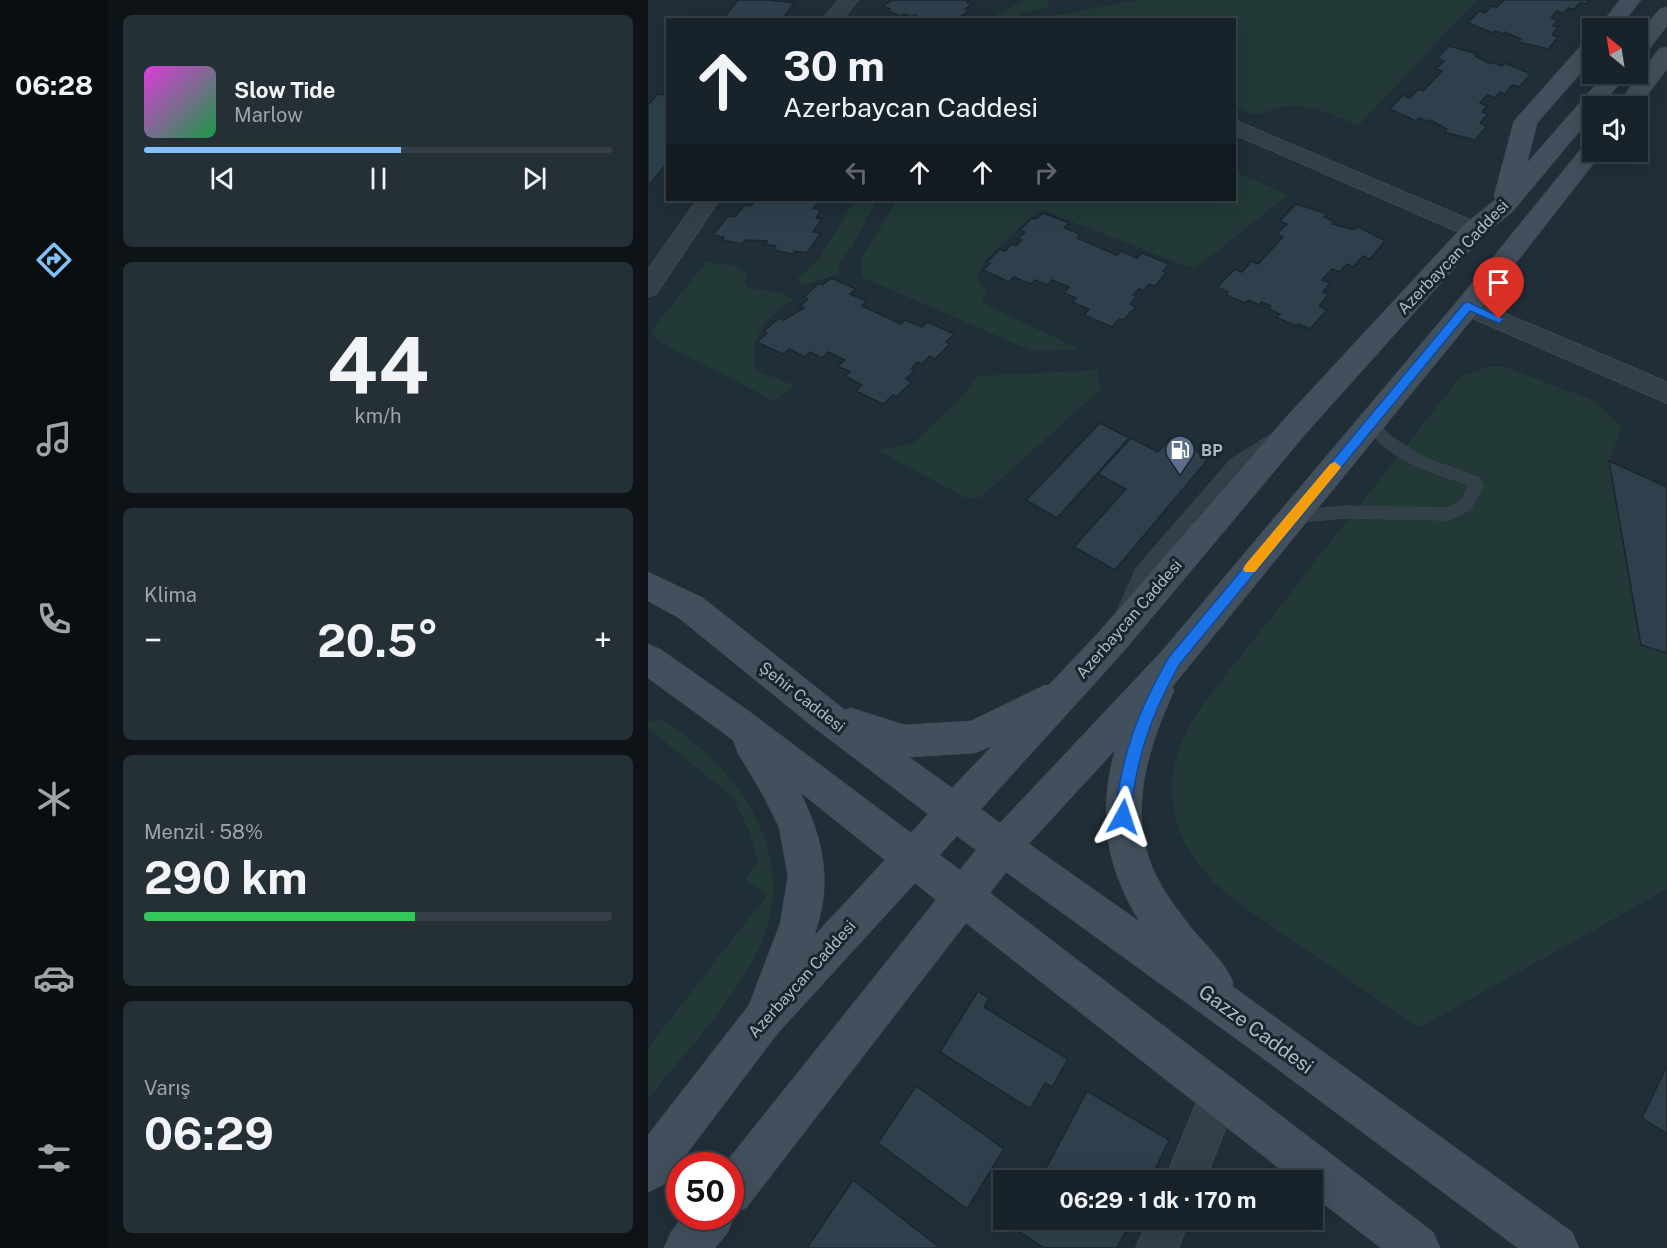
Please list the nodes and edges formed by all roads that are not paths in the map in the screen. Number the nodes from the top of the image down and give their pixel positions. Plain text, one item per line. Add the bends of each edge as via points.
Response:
1 (849, 0) edge
2 (1630, 0) edge
3 (1667, 13) edge
4 (833, 18) edge
5 (1616, 18) edge
6 (1648, 36) edge
7 (1667, 54) edge
8 (1582, 58) edge
9 (1607, 84) edge
10 (1635, 96) edge
11 (1236, 127) edge
12 (1583, 162) edge
13 (707, 201) edge
14 (1504, 205) junction
15 (1474, 230) junction
16 (648, 288) edge
17 (1468, 306) junction
18 (1667, 393) edge
19 (1371, 424) junction
20 (1293, 517) junction
21 (648, 585) edge
22 (648, 659) edge
23 (1174, 661) junction
24 (1082, 673) junction
25 (824, 715) junction
26 (738, 723) junction
27 (955, 811) junction
28 (1002, 847) junction
29 (912, 856) junction
30 (962, 896) junction
31 (763, 1020) junction
32 (1275, 1041) junction
33 (1220, 1094) junction
34 (648, 1170) edge
35 (1189, 1170) edge
36 (744, 1174) edge
37 (700, 1230) edge
38 (1164, 1230) edge
39 (687, 1248) edge
40 (1157, 1248) edge
41 (1417, 1248) edge
42 (1556, 1248) edge

1 - 4 street
2 - 5 main road
3 - 6 main road
7 - 10 main road
8 - 14 main road via 1526,121
9 - 14 main road, Azerbaycan Caddesi
11 - 15 street
12 - 17 main road
13 - 16 street
14 - 15 main road, Azerbaycan Caddesi
15 - 24 main road, Azerbaycan Caddesi via 1298,423
17 - 18 street
17 - 19 main road
19 - 20 main road
19 - 20 lane via 1385,440 1420,462 1475,482 1465,507 1448,514 1344,512
20 - 23 main road
21 - 25 main road, Şehir Caddesi via 691,608
22 - 26 main road
23 - 28 main road
23 - 32 main road via 1151,700 1126,780 1123,817 1128,853 1166,926 1204,974
24 - 25 main road via 1040,704 975,737 905,741
24 - 27 main road, Azerbaycan Caddesi
25 - 27 main road, Şehir Caddesi
26 - 29 main road
26 - 31 main road via 777,783 797,825 807,876 799,924
27 - 28 main road, Gazze Caddesi
27 - 29 main road, Azerbaycan Caddesi
28 - 30 main road
28 - 32 main road, Gazze Caddesi
29 - 30 main road
29 - 31 main road, Azerbaycan Caddesi
30 - 33 main road
30 - 36 main road
31 - 34 main road, Azerbaycan Caddesi
32 - 42 main road, Gazze Caddesi
33 - 35 street
33 - 41 main road
37 - 39 main road
38 - 40 street

